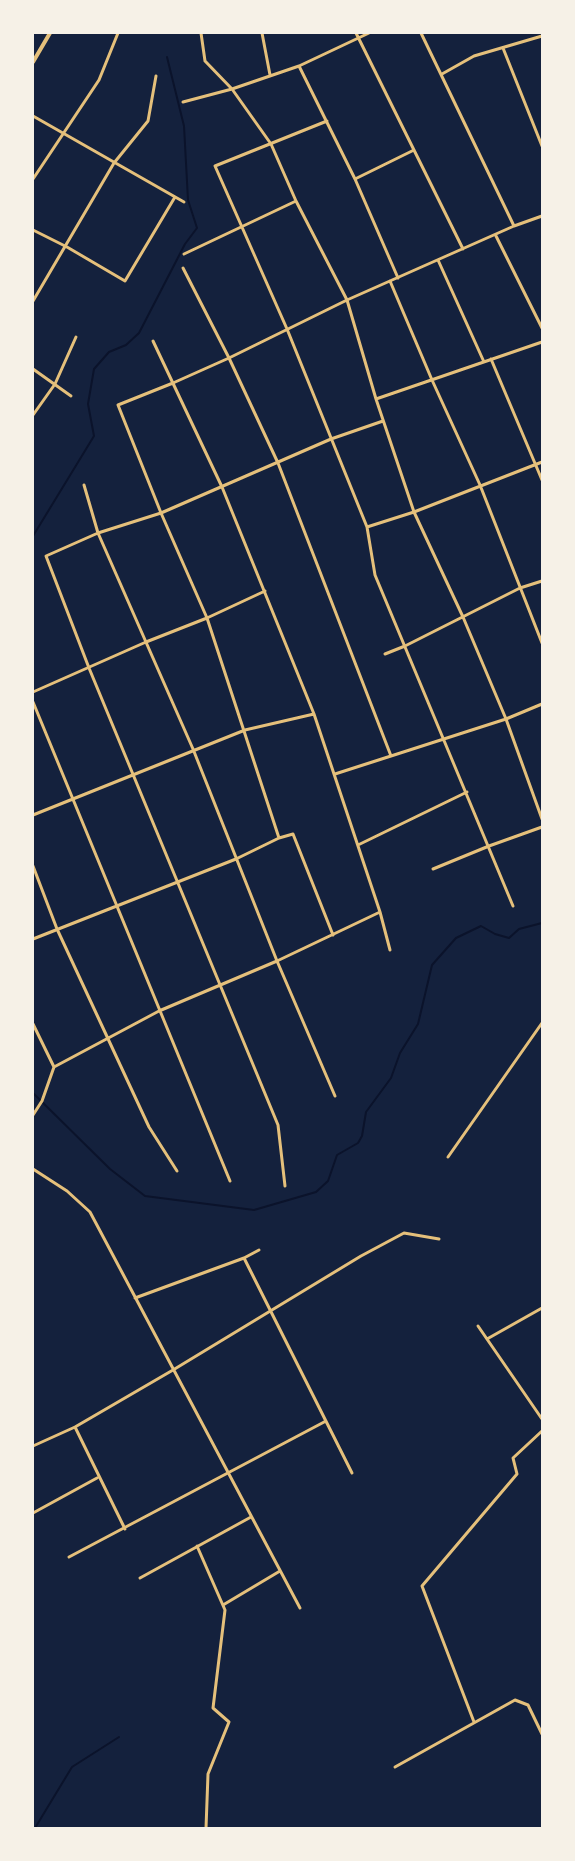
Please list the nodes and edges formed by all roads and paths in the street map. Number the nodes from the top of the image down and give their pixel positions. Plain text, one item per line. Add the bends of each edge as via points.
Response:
1 (50, 33) edge
2 (118, 33) edge
3 (201, 33) edge
4 (262, 33) edge
5 (369, 33) edge
6 (421, 33) edge
7 (357, 35) edge
8 (542, 36) edge
9 (502, 48) junction
10 (33, 62) edge
11 (299, 66) junction
12 (442, 74) junction
13 (270, 75) junction
14 (156, 76) dead end
15 (232, 89) junction
16 (183, 102) dead end
17 (33, 116) edge
18 (327, 121) junction
19 (62, 134) junction
20 (271, 144) junction
21 (542, 146) edge
22 (414, 150) junction
23 (114, 163) junction
24 (33, 178) edge
25 (355, 179) junction
26 (175, 197) junction
27 (296, 201) junction
28 (183, 202) dead end
29 (542, 216) edge
30 (514, 226) junction
31 (242, 228) junction
32 (33, 230) edge
33 (495, 235) junction
34 (67, 247) junction
35 (463, 249) junction
36 (184, 254) dead end
37 (438, 260) junction
38 (183, 268) dead end
39 (398, 278) junction
40 (390, 281) junction
41 (347, 300) junction
42 (33, 301) edge
43 (542, 328) edge
44 (287, 329) junction
45 (76, 337) dead end
46 (153, 341) dead end
47 (542, 342) edge
48 (229, 358) junction
49 (491, 359) junction
50 (484, 362) junction
51 (33, 369) edge
52 (432, 380) junction
53 (173, 383) junction
54 (55, 384) junction
55 (71, 396) dead end
56 (376, 399) junction
57 (33, 415) edge
58 (383, 421) junction
59 (331, 439) junction
60 (542, 462) edge
61 (278, 463) junction
62 (536, 464) junction
63 (542, 480) edge
64 (84, 485) dead end
65 (480, 485) junction
66 (222, 487) junction
67 (414, 512) junction
68 (160, 513) junction
69 (367, 527) junction
70 (98, 534) junction
71 (542, 581) edge
72 (520, 588) junction
73 (265, 591) junction
74 (463, 617) junction
75 (207, 618) junction
76 (146, 642) junction
77 (542, 643) edge
78 (405, 646) junction
79 (385, 654) dead end
80 (89, 668) junction
81 (33, 692) edge
82 (33, 702) edge
83 (542, 704) edge
84 (314, 714) junction
85 (506, 719) junction
86 (245, 730) junction
87 (445, 739) junction
88 (193, 749) junction
89 (392, 756) junction
90 (132, 774) junction
91 (335, 774) junction
92 (467, 792) junction
93 (73, 798) junction
94 (33, 815) edge
95 (542, 819) edge
96 (542, 827) edge
97 (279, 838) junction
98 (358, 845) junction
99 (489, 846) junction
100 (236, 859) junction
101 (33, 866) edge
102 (433, 869) dead end
103 (177, 881) junction
104 (117, 905) junction
105 (513, 906) dead end
106 (380, 912) junction
107 (57, 929) junction
108 (333, 935) junction
109 (33, 939) edge
110 (390, 950) dead end
111 (278, 961) junction
112 (221, 984) junction
113 (159, 1011) junction
114 (542, 1023) edge
115 (33, 1024) edge
116 (540, 1030) edge
117 (108, 1038) junction
118 (54, 1067) junction
119 (335, 1096) dead end
120 (33, 1115) edge
121 (448, 1157) dead end
122 (33, 1169) edge
123 (177, 1171) dead end
124 (230, 1181) dead end
125 (285, 1186) dead end
126 (439, 1239) dead end
127 (259, 1250) dead end
128 (244, 1258) junction
129 (135, 1298) junction
130 (542, 1308) edge
131 (270, 1311) junction
132 (478, 1326) dead end
133 (487, 1339) junction
134 (173, 1370) junction
135 (542, 1419) edge
136 (326, 1421) junction
137 (75, 1427) junction
138 (542, 1431) edge
139 (33, 1446) edge
140 (228, 1473) junction
141 (352, 1473) dead end
142 (98, 1478) junction
143 (33, 1513) edge
144 (252, 1516) junction
145 (125, 1529) junction
146 (197, 1546) junction
147 (69, 1557) dead end
148 (280, 1571) junction
149 (140, 1578) dead end
150 (223, 1605) junction
151 (300, 1608) dead end
152 (474, 1722) junction
153 (542, 1734) edge
154 (395, 1767) dead end
155 (206, 1828) edge

1 - 10 street
2 - 19 street via 99,80
3 - 15 street via 206,61
4 - 13 street
5 - 7 street
6 - 12 street
7 - 11 street
7 - 22 street
8 - 9 street
9 - 12 street via 474,56
9 - 21 street
11 - 13 street
11 - 18 street
12 - 30 street
13 - 15 street
14 - 23 street via 148,122
15 - 16 street
15 - 20 street
17 - 19 street
18 - 20 street
18 - 25 street
19 - 23 street
19 - 24 street
20 - 27 street
20 - 31 street via 215,166
22 - 25 street
22 - 35 street
23 - 26 street
23 - 34 street
25 - 39 street
26 - 28 street
26 - 34 street via 125,281
27 - 31 street
27 - 41 street
29 - 30 street
30 - 33 street
31 - 36 street
31 - 44 street
32 - 34 street
33 - 35 street
33 - 43 street
34 - 42 street
35 - 37 street
37 - 39 street
37 - 50 street
38 - 48 street
39 - 40 street
40 - 41 street
40 - 52 street
41 - 44 street
41 - 56 street
44 - 48 street
44 - 59 street
45 - 54 street
46 - 53 street
47 - 49 street
48 - 53 street
48 - 61 street
49 - 50 street
49 - 62 street
50 - 52 street
51 - 54 street
52 - 56 street
52 - 65 street
53 - 66 street
53 - 68 street via 118,405
54 - 55 street
54 - 57 street
56 - 58 street
58 - 59 street
58 - 67 street
59 - 61 street
59 - 69 street
60 - 62 street
61 - 66 street
61 - 89 street
62 - 63 street
62 - 65 street
64 - 70 street
65 - 67 street
65 - 72 street
66 - 68 street
66 - 73 street
67 - 69 street
67 - 74 street
68 - 70 street
68 - 75 street
69 - 78 street via 375,575
70 - 76 street
70 - 80 street via 46,556
71 - 72 street
72 - 74 street
72 - 77 street
73 - 75 street
73 - 84 street
74 - 78 street
74 - 85 street
75 - 76 street
75 - 86 street
76 - 80 street
76 - 88 street
78 - 79 street
78 - 87 street
80 - 81 street
80 - 90 street
82 - 93 street
83 - 85 street
84 - 86 street
84 - 91 street
85 - 87 street
85 - 95 street
86 - 88 street
86 - 97 street
87 - 89 street
87 - 92 street
88 - 90 street
88 - 100 street
89 - 91 street
90 - 93 street
90 - 103 street
91 - 98 street
92 - 98 street
92 - 99 street
93 - 94 street
93 - 104 street
96 - 99 street
97 - 100 street
97 - 108 street via 293,834
98 - 106 street
99 - 102 street
99 - 105 street
100 - 103 street
100 - 111 street
101 - 107 street
103 - 104 street
103 - 112 street
104 - 107 street
104 - 113 street
106 - 108 street
106 - 110 street
107 - 109 street
107 - 117 street
108 - 111 street
111 - 112 street
111 - 119 street
112 - 113 street
112 - 125 street via 278,1125
113 - 117 street
113 - 124 street
114 - 116 street
115 - 118 street
116 - 121 street
117 - 118 street
117 - 123 street via 149,1127
118 - 120 street
122 - 129 street via 90,1212
126 - 131 street via 404,1233
127 - 128 street
128 - 129 street
128 - 131 street
129 - 134 street
130 - 133 street
131 - 134 street
131 - 136 street
132 - 133 street
133 - 135 street
134 - 137 street
134 - 140 street
136 - 140 street
136 - 141 street
137 - 139 street
137 - 142 street
138 - 152 street via 513,1458 517,1474 422,1586
140 - 144 street
140 - 145 street
142 - 143 street
142 - 145 street
144 - 146 street
144 - 148 street
145 - 147 street
146 - 149 street
146 - 150 street
148 - 150 street
148 - 151 street
150 - 155 street via 213,1708 229,1722 208,1774
152 - 153 street via 515,1700 528,1705
152 - 154 street

